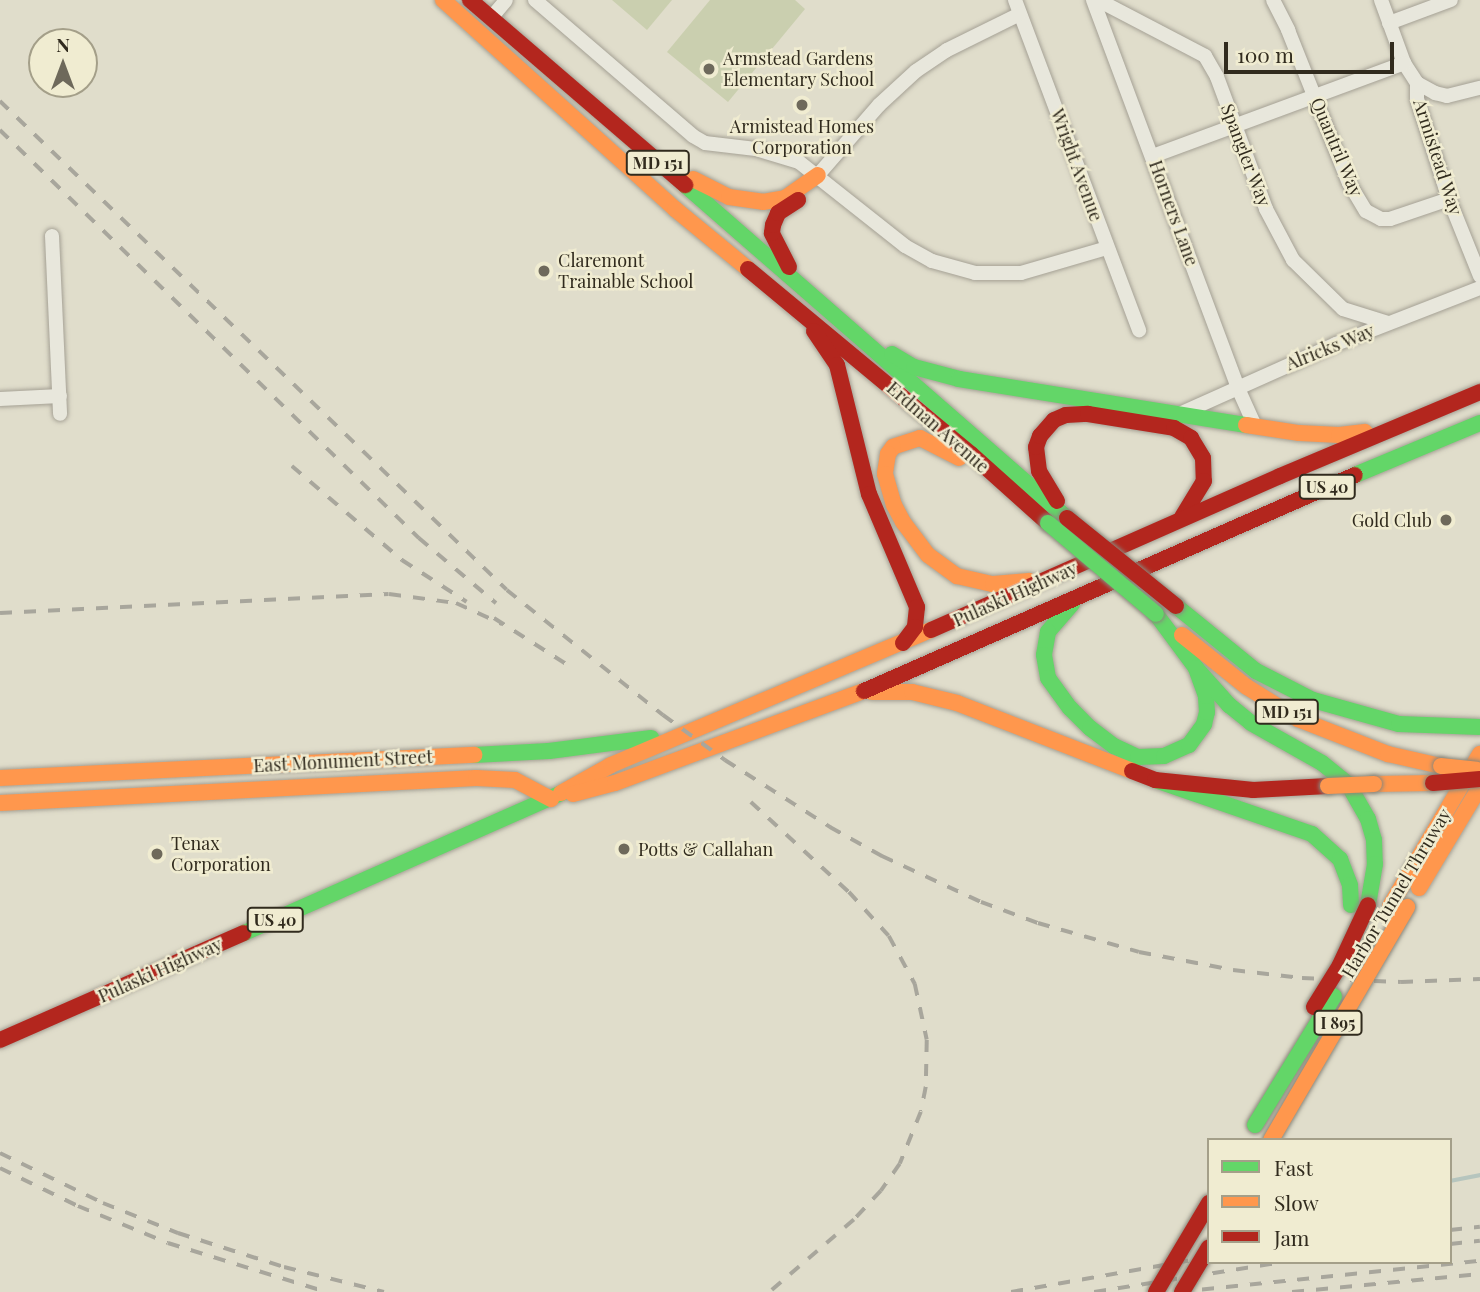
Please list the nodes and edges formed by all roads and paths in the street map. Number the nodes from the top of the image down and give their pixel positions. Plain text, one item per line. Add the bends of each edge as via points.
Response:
1 (443, 0) edge
2 (470, 0) edge
3 (506, 0) edge
4 (535, 0) edge
5 (1093, 0) edge
6 (1098, 0) edge
7 (1273, 0) edge
8 (1381, 0) edge
9 (1451, 0) edge
10 (1018, 7) edge
11 (491, 18) junction
12 (1389, 23) junction
13 (1404, 63) junction
14 (1417, 83) junction
15 (1480, 89) edge
16 (1316, 96) junction
17 (1235, 126) junction
18 (618, 128) junction
19 (1153, 156) junction
20 (818, 175) junction
21 (1449, 199) junction
22 (51, 236) dead end
23 (1108, 248) junction
24 (1480, 276) edge
25 (800, 283) junction
26 (1480, 288) edge
27 (799, 309) junction
28 (1343, 309) junction
29 (1388, 323) junction
30 (847, 326) junction
31 (1139, 330) dead end
32 (1353, 338) junction
33 (1237, 386) junction
34 (1480, 392) edge
35 (60, 396) junction
36 (0, 399) edge
37 (1182, 413) junction
38 (61, 414) dead end
39 (1480, 423) edge
40 (1255, 426) junction
41 (1387, 429) junction
42 (1280, 476) junction
43 (1291, 502) junction
44 (1067, 518) junction
45 (1180, 520) junction
46 (1048, 523) junction
47 (1061, 573) junction
48 (1081, 595) junction
49 (1156, 614) junction
50 (904, 643) junction
51 (1196, 668) junction
52 (859, 693) junction
53 (1480, 727) edge
54 (684, 733) junction
55 (1480, 754) edge
56 (1480, 770) edge
57 (0, 778) edge
58 (1155, 779) junction
59 (1480, 779) edge
60 (1480, 787) edge
61 (551, 799) junction
62 (0, 803) edge
63 (1302, 1026) junction
64 (0, 1040) edge
65 (1255, 1125) junction
66 (1247, 1138) edge
67 (1271, 1138) edge
68 (1207, 1206) edge
69 (1207, 1250) edge
70 (1156, 1292) edge
71 (1182, 1292) edge

1 - 27 main road, Erdman Avenue / MD 151 via 675,209
2 - 11 main road, Erdman Avenue / MD 151
3 - 11 street
4 - 20 street via 693,136 725,147 783,155
5 - 19 street, Horners Lane
6 - 17 street, Spangler Way via 1205,56
7 - 16 street, Quantril Way
8 - 12 street, Armistead Way
9 - 12 street
10 - 20 street via 916,71 879,105
10 - 23 street, Wright Avenue
11 - 18 main road, Erdman Avenue / MD 151
12 - 13 street, Armistead Way
13 - 14 street, Armistead Way
13 - 16 street
14 - 15 street via 1447,96
14 - 21 street, Armistead Way via 1417,99
16 - 17 street
16 - 21 street, Quantril Way via 1338,156 1366,211 1390,219
17 - 19 street
17 - 28 street, Spangler Way via 1278,236 1306,276
18 - 20 main road via 708,188 739,201 785,198
18 - 25 main road, Erdman Avenue / MD 151
19 - 33 street, Horners Lane
20 - 23 street via 905,246 952,268 1021,273
20 - 25 main road via 796,201 778,213 773,225 777,244
21 - 24 street, Armistead Way
22 - 35 street
23 - 31 street, Wright Avenue
25 - 30 main road, Erdman Avenue / MD 151
26 - 29 street, Alricks Way
27 - 46 main road, Erdman Avenue / MD 151
27 - 50 main road via 837,365 869,494 917,607 915,626
28 - 29 street, Spangler Way
28 - 32 street, Spangler Way
29 - 32 street, Alricks Way
30 - 37 main road via 914,367 936,374
30 - 44 main road, Erdman Avenue / MD 151
32 - 33 street, Alricks Way
33 - 37 street, Alricks Way
33 - 40 street, Horners Lane
34 - 41 main road, Pulaski Highway / US 40
35 - 36 street
35 - 38 street
37 - 40 main road
39 - 43 main road, Pulaski Highway / US 40
40 - 41 main road via 1321,435
41 - 42 main road, Pulaski Highway / US 40
42 - 43 main road
42 - 45 main road, Pulaski Highway / US 40
43 - 48 main road, Pulaski Highway / US 40
44 - 45 main road via 1039,471 1036,447 1054,420 1077,413 1174,428 1191,438 1203,458 1204,481
44 - 53 main road, Erdman Avenue / MD 151, bridge via 1219,645 1313,700 1399,724
45 - 47 main road, Pulaski Highway / US 40
46 - 47 main road via 929,440 901,442 888,454 885,474 894,505 915,539 942,566 966,579 993,584
46 - 49 main road, Erdman Avenue / MD 151, bridge
47 - 50 main road, Pulaski Highway / US 40
48 - 51 main road via 1048,632 1045,667 1070,708 1114,746 1151,758 1189,745 1207,712
48 - 52 main road, Pulaski Highway / US 40
49 - 51 main road
49 - 56 main road, Erdman Avenue / MD 151, bridge via 1247,687 1298,719 1388,754
50 - 54 main road, Pulaski Highway / US 40
51 - 63 main road, bridge via 1251,723 1322,762 1348,785 1368,819 1375,864 1368,905 1340,965
52 - 58 main road via 912,692 957,703
52 - 61 main road, Pulaski Highway / US 40 via 615,783
54 - 57 main road, East Monument Street via 549,751
54 - 61 main road, Pulaski Highway / US 40 via 611,765
55 - 65 main road, Harbor Tunnel Thruway / I 895, bridge
58 - 59 main road, bridge via 1253,790
58 - 63 main road, bridge via 1312,834 1340,859 1350,885 1351,905 1344,934
60 - 67 main road, Harbor Tunnel Thruway / I 895, bridge
61 - 62 main road, East Monument Street via 515,780 476,778
61 - 64 main road, Pulaski Highway / US 40
63 - 65 main road, bridge
65 - 66 main road, Harbor Tunnel Thruway / I 895
68 - 70 main road, bridge
69 - 71 main road, bridge

